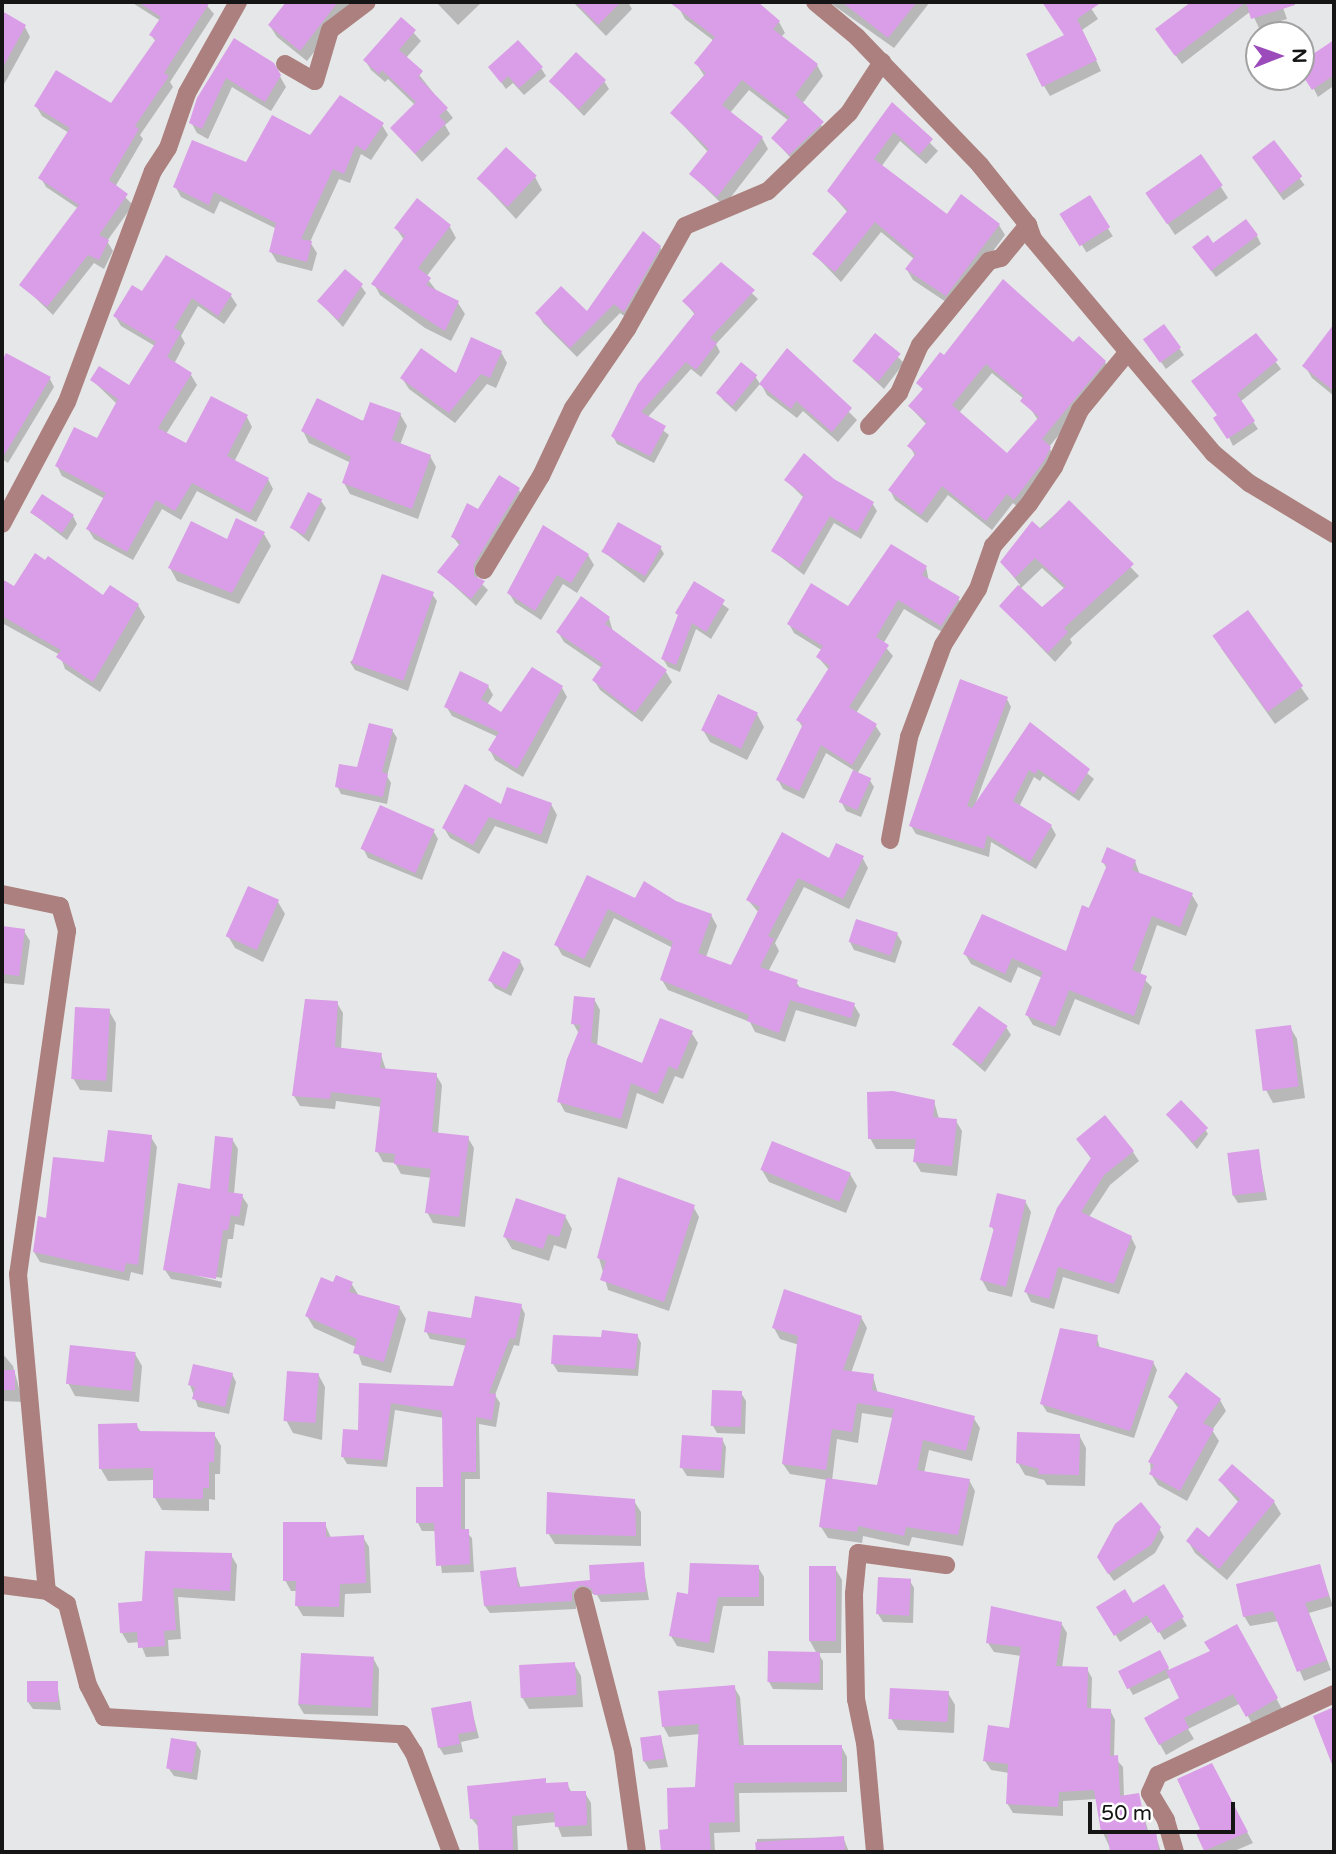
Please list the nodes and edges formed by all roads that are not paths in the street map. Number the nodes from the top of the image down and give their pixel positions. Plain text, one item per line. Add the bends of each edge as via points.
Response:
1 (238, 2) edge
2 (367, 2) edge
3 (816, 2) edge
4 (882, 62) junction
5 (285, 64) dead end
6 (1027, 225) junction
7 (1127, 353) junction
8 (869, 426) dead end
9 (2, 524) edge
10 (1334, 534) edge
11 (484, 570) dead end
12 (890, 840) dead end
13 (2, 894) edge
14 (946, 1565) dead end
15 (2, 1586) edge
16 (47, 1591) junction
17 (583, 1596) dead end
18 (1334, 1694) edge
19 (451, 1852) edge
20 (637, 1852) edge
21 (875, 1852) edge
22 (1175, 1852) edge

1 - 9 street via 187,93 168,148 153,171 68,402
2 - 5 street via 330,30 315,81
3 - 4 street
4 - 6 street via 980,165
4 - 11 street via 849,113 768,191 685,226 627,329 573,408 541,476
6 - 7 street via 1033,239
6 - 8 street via 1001,258 989,261 927,337 899,393
7 - 10 street via 1213,453 1249,482
7 - 12 street via 1080,410 1054,467 1030,504 993,546 978,589 943,645 909,737
13 - 16 street via 60,906 67,931 19,1274
14 - 21 street via 858,1553 856,1699 865,1743
15 - 16 street
16 - 19 street via 67,1604 88,1685 104,1717 402,1734 414,1753
17 - 20 street via 623,1751
18 - 22 street via 1158,1775 1150,1793 1166,1820

